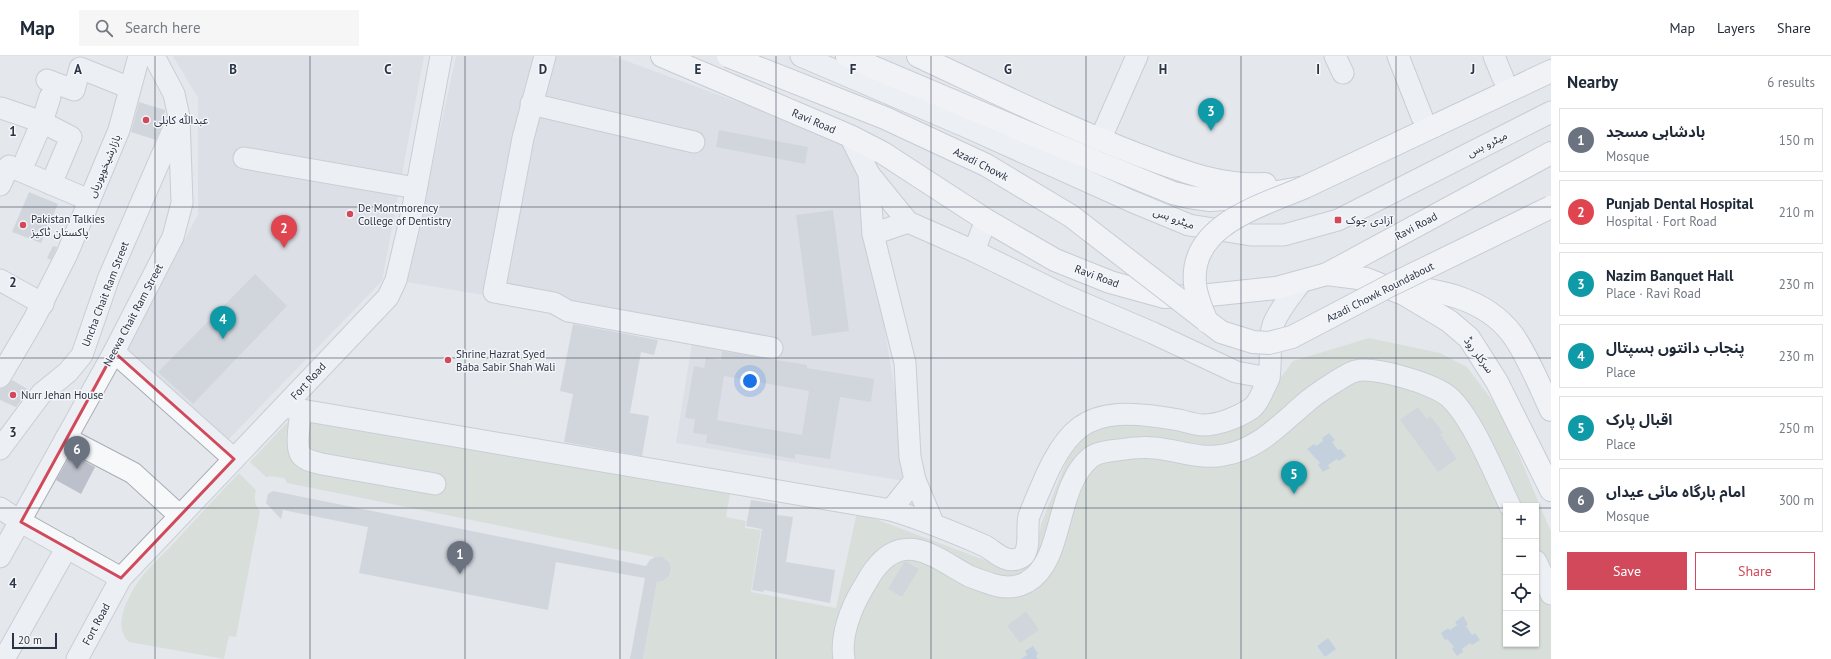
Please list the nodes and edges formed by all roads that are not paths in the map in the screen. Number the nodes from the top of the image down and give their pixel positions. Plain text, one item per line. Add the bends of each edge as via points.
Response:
1 (139, 56) edge
2 (154, 56) edge
3 (441, 56) edge
4 (545, 56) edge
5 (662, 56) edge
6 (728, 56) edge
7 (801, 56) edge
8 (847, 56) edge
9 (918, 56) edge
10 (1137, 56) edge
11 (1398, 56) edge
12 (1494, 56) edge
13 (1551, 57) edge
14 (1551, 71) edge
15 (1503, 78) junction
16 (130, 88) junction
17 (531, 104) junction
18 (1, 108) dead end
19 (1551, 112) edge
20 (179, 117) junction
21 (1422, 117) junction
22 (42, 122) junction
23 (850, 136) junction
24 (1100, 140) junction
25 (694, 142) dead end
26 (1551, 153) edge
27 (244, 158) dead end
28 (26, 159) dead end
29 (869, 174) junction
30 (51, 184) junction
31 (0, 185) edge
32 (1305, 187) junction
33 (416, 188) junction
34 (89, 200) junction
35 (1551, 207) edge
36 (986, 220) junction
37 (908, 222) junction
38 (873, 234) junction
39 (974, 251) junction
40 (1327, 274) junction
41 (0, 280) edge
42 (1301, 282) junction
43 (1391, 285) junction
44 (43, 304) junction
45 (1206, 322) junction
46 (772, 348) dead end
47 (114, 352) junction
48 (0, 377) edge
49 (1269, 378) junction
50 (292, 409) junction
51 (1551, 410) edge
52 (66, 438) junction
53 (0, 449) edge
54 (234, 459) junction
55 (915, 480) junction
56 (435, 484) dead end
57 (1551, 490) edge
58 (1509, 503) edge
59 (0, 508) edge
60 (891, 510) junction
61 (180, 516) junction
62 (21, 522) junction
63 (933, 523) junction
64 (67, 547) junction
65 (0, 557) edge
66 (1539, 568) edge
67 (121, 578) junction
68 (1551, 594) edge
69 (6, 657) edge
70 (80, 657) edge
71 (844, 659) edge

1 - 16 street, بازارشیخوپوریاں
2 - 20 street, Neewa Chait Ram Street via 174,94
3 - 33 street, Fort Road
4 - 17 street
5 - 23 main road, Ravi Road
6 - 45 main road, Azadi Chowk, bridge via 885,118 986,164 1071,216
7 - 19 street, میٹرو بس via 1189,225 1251,235 1284,235 1338,220
8 - 32 main road, bridge via 1184,196 1232,200
9 - 24 main road
10 - 24 street
11 - 21 street
12 - 15 street
13 - 15 main road
14 - 32 main road
15 - 21 main road
16 - 22 street via 80,68 74,90 49,89
16 - 34 street, بازارشیخوپوریاں via 118,130
17 - 25 street
17 - 46 street via 494,292 554,303 568,311
18 - 22 street
20 - 47 street, Neewa Chait Ram Street via 182,203 173,237
20 - 53 street, Uncha Chait Ram Street via 109,277 82,355 68,372 41,394
21 - 24 main road via 1286,181 1268,184 1220,182 1191,174
22 - 28 street
22 - 30 street via 71,137
23 - 29 street
23 - 36 main road, Ravi Road via 910,169
26 - 40 main road, Ravi Road
27 - 33 street
29 - 37 street
29 - 38 street
30 - 31 street via 8,166
30 - 34 street
32 - 45 main road, bridge via 1231,220 1205,243 1196,264 1195,278
33 - 50 street, Fort Road via 396,280 388,297
34 - 44 street, بازارشیخوپوریاں
35 - 43 main road, Azadi Chowk Roundabout, bridge
36 - 39 street
36 - 42 main road, Ravi Road via 1055,260 1110,282 1164,297 1276,288
37 - 38 street
37 - 39 street
38 - 55 street via 905,363 910,457
39 - 49 street via 1064,295 1236,372
40 - 42 main road, Ravi Road
40 - 57 main road, سرکلر روڈ via 1366,279 1404,294 1449,321 1469,338 1497,382
41 - 44 street
42 - 49 street via 1280,310 1273,327
43 - 45 main road, Azadi Chowk Roundabout, bridge via 1280,341 1262,343 1244,340 1221,332
43 - 51 main road via 1439,291 1487,311 1512,334
44 - 48 street, بازارشیخوپوریاں
47 - 52 street, Neewa Chait Ram Street
47 - 54 street
49 - 63 street via 1258,402 1224,421 1203,425 1131,413 1095,418 1082,424 1064,442 1052,462 1026,525 1024,556 1009,560 987,547
50 - 54 street, Fort Road
50 - 56 street via 300,454 306,460
50 - 60 street
52 - 61 street via 133,474
52 - 62 street, Neewa Chait Ram Street
54 - 61 street, Fort Road
55 - 60 street
55 - 63 street
58 - 71 street via 1468,420 1448,396 1418,381 1386,373 1357,371 1310,399 1273,433 1244,450 1222,456 1132,448 1093,455 1080,468 1070,490 1048,558 1040,572 1027,582 1012,588 970,577 926,551 898,550 875,568 858,596 845,631
59 - 62 street
60 - 63 street
61 - 67 street, Fort Road
62 - 64 street
62 - 65 street, Neewa Chait Ram Street
64 - 67 street
64 - 69 street
66 - 68 street
67 - 70 street, Fort Road

